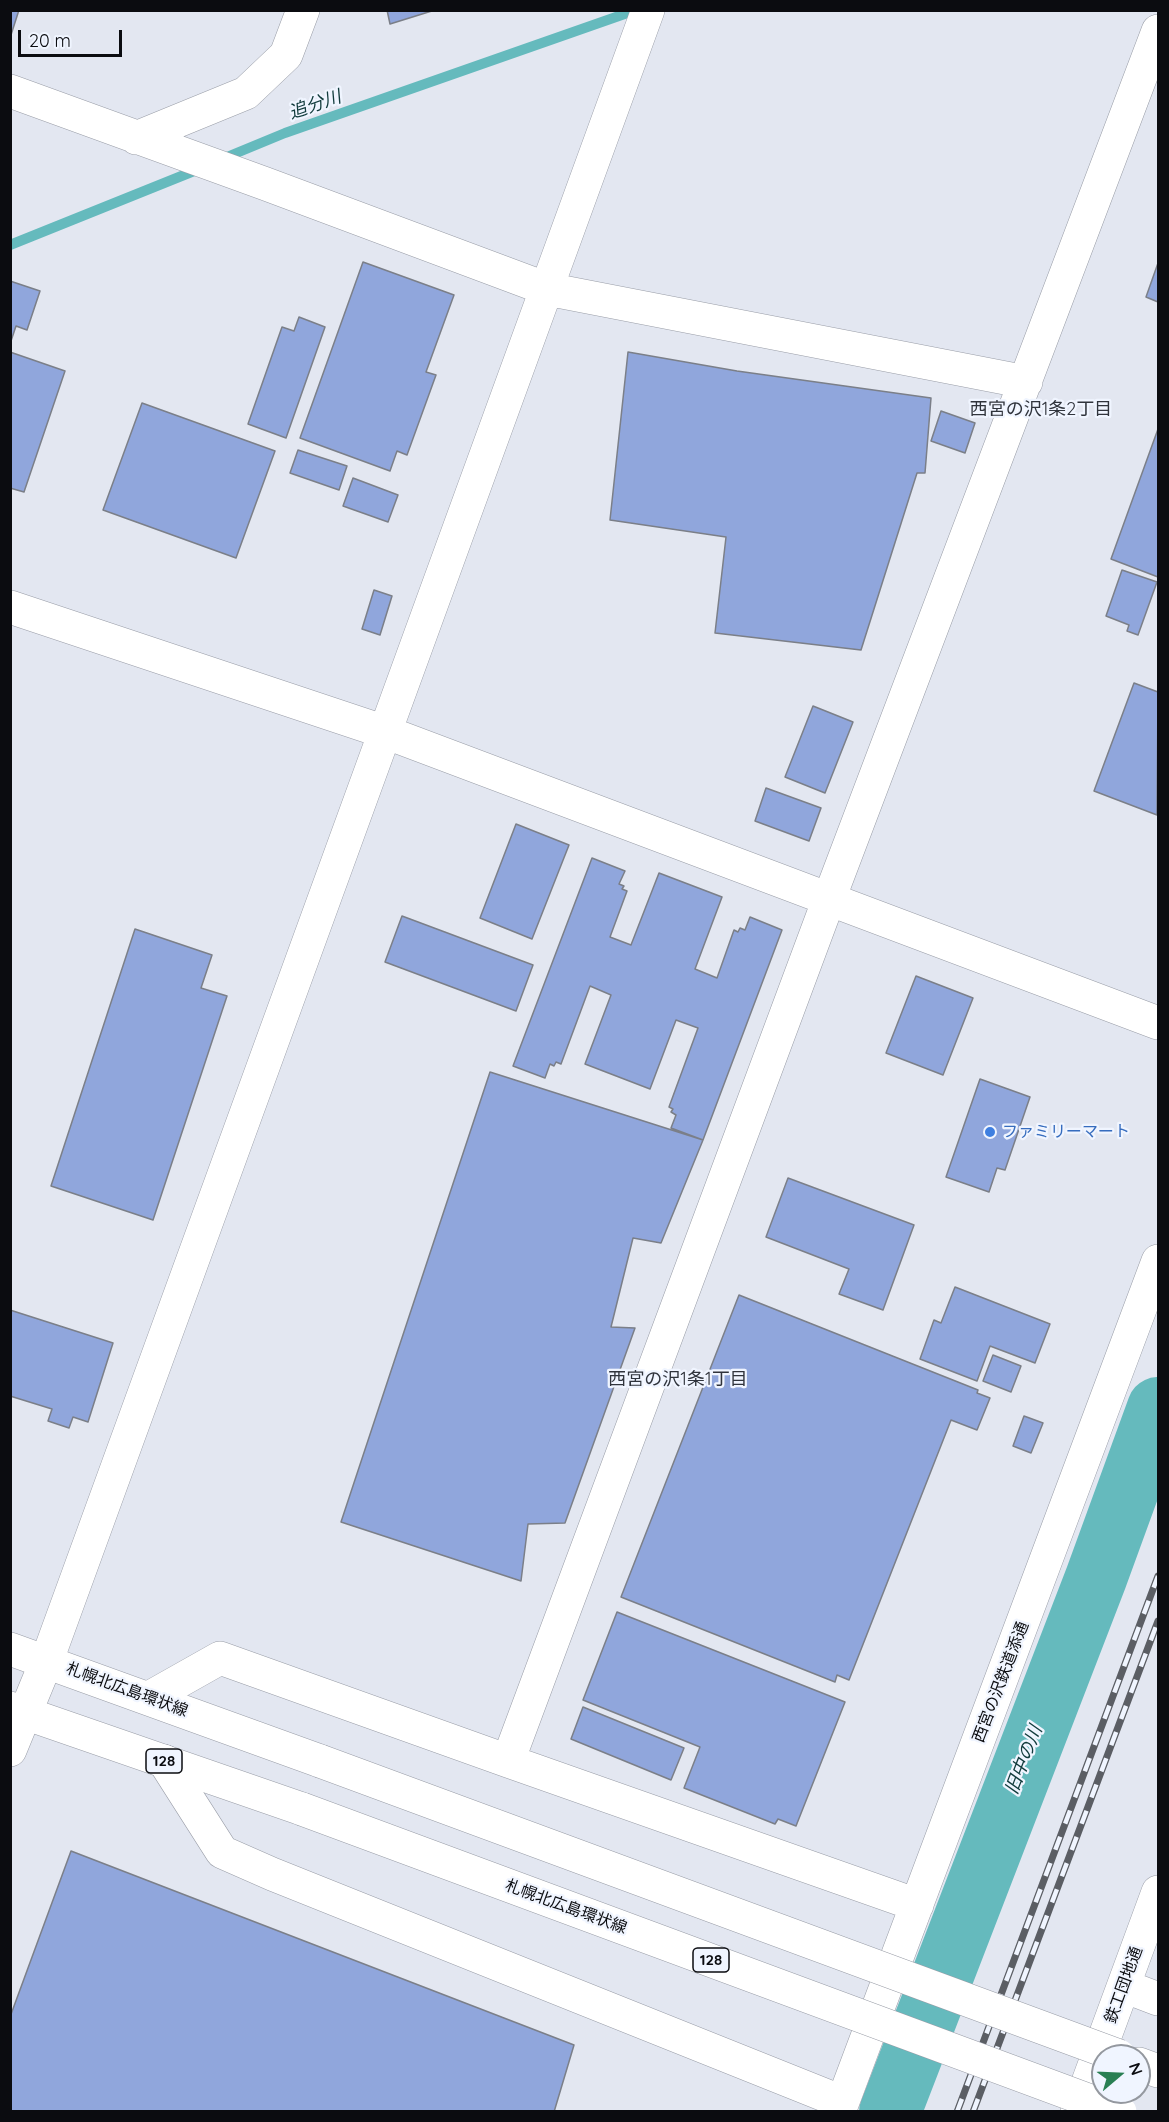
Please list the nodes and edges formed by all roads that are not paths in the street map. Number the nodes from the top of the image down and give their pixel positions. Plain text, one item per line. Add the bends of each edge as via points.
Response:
1 (303, 10) edge
2 (643, 24) edge
3 (1158, 31) edge
4 (10, 91) edge
5 (148, 142) junction
6 (547, 289) junction
7 (1026, 382) junction
8 (10, 607) edge
9 (385, 732) junction
10 (829, 899) junction
11 (1158, 1023) edge
12 (1158, 1261) edge
13 (10, 1649) edge
14 (47, 1660) junction
15 (149, 1698) junction
16 (18, 1710) edge
17 (10, 1750) edge
18 (164, 1761) junction
19 (508, 1761) junction
20 (1158, 1892) edge
21 (917, 1905) junction
22 (1124, 1986) junction
23 (1158, 1999) edge
24 (1091, 2046) edge
25 (840, 2107) edge
26 (1077, 2112) edge
27 (1120, 2112) edge

1 - 5 street via 286,55 246,93
2 - 6 street
3 - 7 street
4 - 5 street
5 - 6 street
6 - 7 street
6 - 9 street
7 - 10 street
8 - 9 street
9 - 10 street
9 - 14 street
10 - 11 street
10 - 19 street
12 - 21 street, 西宮の沢鉄道添通
13 - 14 street, 札幌北広島環状線
14 - 15 street, 札幌北広島環状線
14 - 16 street
15 - 19 street via 220,1658
15 - 24 street, 札幌北広島環状線, bridge
16 - 17 street
16 - 18 street, 札幌北広島環状線 / 128
18 - 25 street via 222,1852
18 - 27 street, 札幌北広島環状線 / 128, bridge
19 - 21 street
20 - 22 street, 鉄工団地通
21 - 25 street, 西宮の沢鉄道添通
22 - 23 street
22 - 26 street, 鉄工団地通

